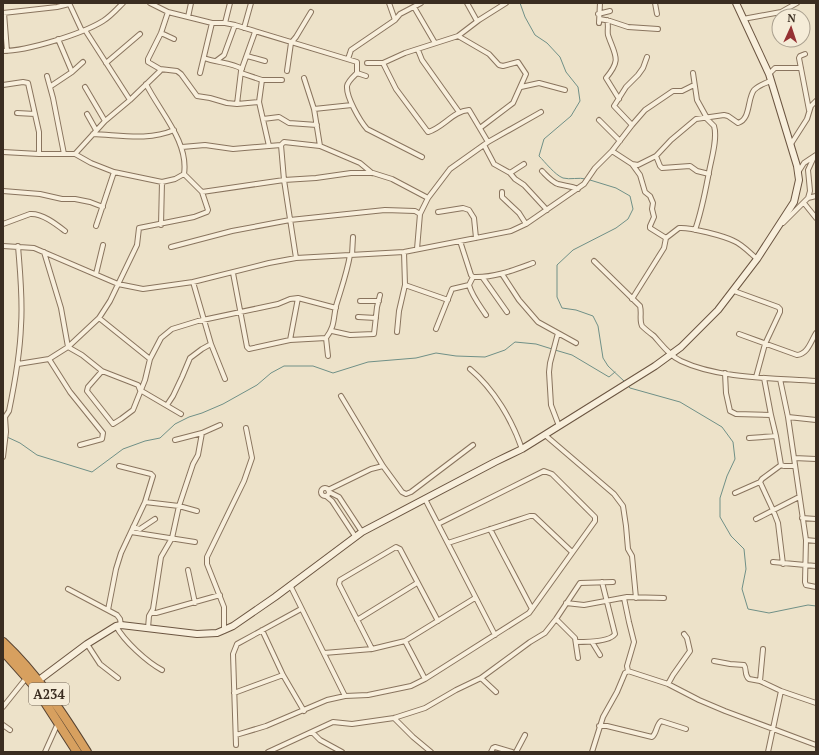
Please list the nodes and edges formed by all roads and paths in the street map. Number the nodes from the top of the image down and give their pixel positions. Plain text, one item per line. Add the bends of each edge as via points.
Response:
1 (123, 3) edge
2 (150, 3) edge
3 (191, 3) edge
4 (230, 3) edge
5 (251, 3) edge
6 (389, 3) edge
7 (420, 3) edge
8 (467, 3) edge
9 (506, 3) edge
10 (600, 3) edge
11 (655, 3) edge
12 (736, 3) edge
13 (797, 3) edge
14 (69, 4) edge
15 (414, 7) junction
16 (610, 11) dead end
17 (168, 12) junction
18 (311, 12) dead end
19 (4, 13) edge
20 (657, 14) dead end
21 (188, 17) junction
22 (599, 18) junction
23 (743, 19) junction
24 (395, 20) junction
25 (607, 20) junction
26 (477, 21) junction
27 (212, 23) junction
28 (225, 23) junction
29 (235, 25) junction
30 (244, 28) junction
31 (658, 29) dead end
32 (84, 31) junction
33 (255, 32) junction
34 (140, 34) dead end
35 (161, 34) junction
36 (458, 36) junction
37 (58, 39) junction
38 (174, 39) dead end
39 (291, 43) junction
40 (435, 43) junction
41 (418, 50) junction
42 (5, 51) edge
43 (805, 54) dead end
44 (247, 56) junction
45 (647, 56) dead end
46 (204, 58) junction
47 (348, 59) junction
48 (222, 60) junction
49 (266, 61) dead end
50 (83, 62) dead end
51 (106, 63) junction
52 (367, 63) dead end
53 (383, 63) junction
54 (801, 68) junction
55 (160, 69) junction
56 (242, 71) junction
57 (287, 71) dead end
58 (72, 72) junction
59 (200, 73) dead end
60 (357, 73) junction
61 (693, 74) dead end
62 (769, 74) junction
63 (47, 76) dead end
64 (366, 76) dead end
65 (304, 78) dead end
66 (262, 80) junction
67 (282, 80) dead end
68 (771, 81) junction
69 (146, 84) junction
70 (3, 85) edge
71 (694, 85) junction
72 (51, 86) junction
73 (85, 87) dead end
74 (521, 87) junction
75 (565, 90) dead end
76 (619, 99) junction
77 (130, 100) junction
78 (816, 101) edge
79 (259, 102) junction
80 (237, 104) junction
81 (352, 105) junction
82 (314, 110) junction
83 (809, 110) junction
84 (458, 112) junction
85 (541, 112) dead end
86 (17, 113) dead end
87 (35, 114) junction
88 (87, 114) dead end
89 (263, 119) junction
90 (708, 119) junction
91 (599, 120) dead end
92 (105, 121) junction
93 (317, 125) junction
94 (632, 125) junction
95 (480, 128) junction
96 (96, 130) junction
97 (174, 130) junction
98 (93, 134) junction
99 (620, 141) junction
100 (488, 142) junction
101 (791, 144) junction
102 (281, 145) junction
103 (484, 145) junction
104 (269, 146) junction
105 (320, 146) junction
106 (182, 147) junction
107 (612, 151) junction
108 (3, 152) edge
109 (39, 154) junction
110 (64, 154) junction
111 (75, 154) junction
112 (656, 156) junction
113 (815, 156) edge
114 (422, 157) dead end
115 (524, 164) dead end
116 (632, 164) junction
117 (542, 171) dead end
118 (114, 172) junction
119 (798, 172) junction
120 (373, 173) junction
121 (510, 173) junction
122 (184, 174) junction
123 (709, 174) junction
124 (284, 180) junction
125 (162, 182) junction
126 (578, 189) junction
127 (3, 191) edge
128 (202, 192) junction
129 (502, 192) dead end
130 (816, 196) edge
131 (428, 198) junction
132 (808, 198) junction
133 (804, 203) junction
134 (102, 207) junction
135 (547, 210) junction
136 (438, 212) dead end
137 (420, 214) junction
138 (816, 218) edge
139 (290, 220) junction
140 (3, 224) edge
141 (526, 224) junction
142 (161, 225) junction
143 (96, 226) dead end
144 (778, 227) junction
145 (695, 230) junction
146 (65, 231) dead end
147 (353, 237) dead end
148 (476, 238) junction
149 (666, 238) junction
150 (460, 241) junction
151 (103, 245) dead end
152 (3, 246) edge
153 (18, 246) junction
154 (171, 247) dead end
155 (417, 249) junction
156 (44, 252) junction
157 (404, 252) junction
158 (351, 255) junction
159 (296, 258) junction
160 (757, 258) junction
161 (594, 261) dead end
162 (533, 263) dead end
163 (233, 273) junction
164 (96, 274) junction
165 (502, 274) junction
166 (473, 277) junction
167 (483, 278) junction
168 (194, 282) junction
169 (118, 284) junction
170 (405, 285) junction
171 (469, 285) junction
172 (734, 291) junction
173 (380, 295) dead end
174 (298, 298) junction
175 (632, 299) junction
176 (448, 300) junction
177 (360, 301) dead end
178 (379, 301) junction
179 (336, 308) junction
180 (241, 312) junction
181 (507, 312) dead end
182 (486, 315) dead end
183 (358, 317) dead end
184 (99, 318) junction
185 (376, 318) junction
186 (205, 320) junction
187 (436, 329) dead end
188 (332, 330) junction
189 (397, 332) dead end
190 (558, 333) junction
191 (816, 333) edge
192 (739, 334) dead end
193 (326, 338) junction
194 (290, 340) junction
195 (576, 343) dead end
196 (211, 344) junction
197 (765, 344) junction
198 (68, 347) junction
199 (672, 355) junction
200 (328, 356) dead end
201 (49, 359) junction
202 (150, 359) junction
203 (18, 364) junction
204 (470, 369) dead end
205 (102, 371) junction
206 (725, 373) junction
207 (756, 377) junction
208 (764, 378) junction
209 (780, 379) junction
210 (225, 380) dead end
211 (816, 381) edge
212 (140, 390) junction
213 (341, 396) dead end
214 (167, 405) junction
215 (181, 414) dead end
216 (771, 415) junction
217 (4, 416) edge
218 (788, 417) junction
219 (816, 420) edge
220 (220, 425) dead end
221 (559, 426) junction
222 (246, 428) dead end
223 (202, 433) junction
224 (545, 435) junction
225 (776, 436) junction
226 (749, 438) dead end
227 (175, 440) dead end
228 (80, 445) dead end
229 (473, 445) dead end
230 (522, 449) junction
231 (3, 457) edge
232 (794, 458) junction
233 (816, 459) edge
234 (781, 465) junction
235 (119, 466) dead end
236 (383, 466) junction
237 (795, 466) junction
238 (760, 482) junction
239 (329, 491) junction
240 (735, 493) dead end
241 (799, 497) junction
242 (425, 500) junction
243 (145, 502) junction
244 (179, 506) junction
245 (774, 510) junction
246 (197, 511) dead end
247 (802, 518) junction
248 (155, 519) dead end
249 (756, 519) dead end
250 (816, 519) edge
251 (438, 524) junction
252 (490, 529) junction
253 (132, 530) junction
254 (362, 532) junction
255 (355, 536) junction
256 (172, 538) junction
257 (806, 540) junction
258 (816, 541) edge
259 (195, 542) dead end
260 (448, 543) junction
261 (572, 552) junction
262 (773, 562) dead end
263 (784, 564) junction
264 (805, 566) junction
265 (816, 566) edge
266 (188, 570) dead end
267 (602, 582) junction
268 (614, 582) dead end
269 (417, 583) junction
270 (289, 585) junction
271 (816, 587) edge
272 (68, 589) dead end
273 (220, 595) junction
274 (475, 598) junction
275 (624, 598) junction
276 (636, 598) junction
277 (664, 598) dead end
278 (607, 602) junction
279 (195, 603) junction
280 (566, 603) junction
281 (301, 609) junction
282 (532, 609) junction
283 (108, 610) junction
284 (151, 613) junction
285 (556, 619) junction
286 (358, 620) junction
287 (438, 621) junction
288 (118, 626) junction
289 (148, 628) junction
290 (224, 630) junction
291 (262, 630) junction
292 (684, 634) dead end
293 (495, 635) junction
294 (405, 641) junction
295 (3, 642) edge
296 (576, 642) junction
297 (592, 642) junction
298 (87, 644) junction
299 (372, 649) junction
300 (763, 649) dead end
301 (3, 651) edge
302 (324, 653) junction
303 (600, 655) dead end
304 (578, 658) dead end
305 (714, 661) dead end
306 (162, 670) dead end
307 (628, 671) junction
308 (282, 675) junction
309 (27, 677) junction
310 (118, 678) dead end
311 (481, 678) junction
312 (425, 679) junction
313 (39, 680) junction
314 (760, 681) junction
315 (668, 684) junction
316 (781, 691) junction
317 (496, 692) dead end
318 (234, 693) junction
319 (345, 696) junction
320 (816, 703) edge
321 (3, 706) edge
322 (304, 711) junction
323 (394, 718) junction
324 (58, 722) junction
325 (3, 725) edge
326 (599, 726) junction
327 (686, 729) dead end
328 (772, 729) junction
329 (10, 730) dead end
330 (312, 732) junction
331 (236, 735) junction
332 (525, 735) dead end
333 (236, 745) dead end
334 (816, 745) edge
335 (45, 752) edge
336 (77, 752) edge
337 (87, 752) edge
338 (268, 752) edge
339 (342, 752) edge
340 (432, 752) edge
341 (491, 752) edge
342 (512, 752) edge
343 (516, 752) edge
344 (592, 752) edge
345 (768, 752) edge

1 - 32 street via 103,21
2 - 17 street
3 - 21 street
4 - 28 street
5 - 30 street
6 - 24 street
7 - 15 street
8 - 26 street
9 - 26 street
10 - 22 street
11 - 20 street
12 - 23 street
13 - 23 street via 781,12
14 - 19 street
14 - 32 street
15 - 24 street via 400,14
15 - 40 street
16 - 22 street
17 - 21 street
17 - 35 street
18 - 39 street
19 - 42 street
21 - 27 street
22 - 25 street
23 - 62 street
24 - 47 street via 351,50
25 - 31 street via 628,27
25 - 76 street via 608,34 616,58 606,81
26 - 36 street
27 - 28 street
27 - 46 street
28 - 29 street
29 - 30 street
29 - 48 street
30 - 33 street
32 - 37 street
32 - 51 street
33 - 39 street
33 - 44 street
34 - 51 street
35 - 38 street
35 - 55 street via 148,59 148,62
36 - 40 street
36 - 74 street via 489,54 499,65 518,62 526,74
37 - 42 street via 30,48
37 - 58 street
39 - 47 street
39 - 57 street
40 - 41 street
41 - 53 street
41 - 84 street via 422,60
43 - 54 street via 799,57
44 - 49 street
44 - 56 street
45 - 76 street via 643,68
46 - 48 street
46 - 59 street
47 - 60 street via 358,62
48 - 56 street via 236,65
50 - 58 street
51 - 77 street
52 - 53 street
53 - 84 street via 396,89 428,132
54 - 62 street via 775,68
54 - 83 street
55 - 69 street
55 - 80 street via 177,71 197,96
56 - 66 street
56 - 80 street
58 - 72 street
60 - 64 street
60 - 81 street via 347,85
61 - 71 street
62 - 68 street
63 - 72 street
65 - 82 street
66 - 67 street
66 - 79 street
68 - 90 street via 754,90 742,122 738,123 724,115
68 - 101 street
69 - 77 street
69 - 97 street
70 - 87 street via 28,83
71 - 90 street via 697,100
71 - 94 street via 682,91 673,91 645,110
72 - 110 street
73 - 92 street
74 - 75 street via 539,83
74 - 95 street via 513,103
76 - 94 street via 614,106
77 - 92 street
78 - 83 street
79 - 80 street
79 - 89 street
81 - 82 street
81 - 114 street via 367,129
82 - 93 street
83 - 101 street via 807,119
84 - 95 street via 471,112
85 - 100 street
86 - 87 street
87 - 109 street via 39,132
88 - 96 street
89 - 93 street via 279,117 289,124
89 - 104 street
90 - 112 street via 698,117 693,120
90 - 123 street via 715,132
91 - 99 street
92 - 96 street
93 - 105 street
94 - 99 street
95 - 100 street
96 - 98 street
97 - 98 street via 163,135 148,136
97 - 106 street
98 - 111 street
99 - 107 street
100 - 103 street
101 - 119 street
102 - 104 street
102 - 105 street via 284,142
102 - 124 street
103 - 121 street via 494,164
103 - 131 street via 450,169
104 - 106 street via 233,149 205,145
105 - 120 street via 360,163
106 - 122 street
107 - 116 street
107 - 126 street
108 - 109 street
109 - 110 street
110 - 111 street
111 - 118 street
112 - 116 street via 638,165
112 - 123 street via 662,168 690,166
113 - 119 street via 804,163
113 - 132 street via 808,170
115 - 121 street
116 - 149 street via 653,203 654,217 650,228
117 - 126 street via 557,184
118 - 125 street
118 - 134 street
119 - 144 street via 794,202
120 - 124 street via 351,172
120 - 131 street via 392,178
121 - 135 street
122 - 125 street
122 - 128 street
123 - 145 street via 702,211
124 - 128 street
124 - 139 street
125 - 142 street
126 - 135 street
127 - 134 street via 75,199
128 - 142 street via 207,212
129 - 141 street via 502,197 519,213
130 - 132 street
131 - 137 street
132 - 133 street
133 - 138 street
133 - 144 street
134 - 143 street
135 - 141 street
136 - 148 street via 463,208 470,210 474,218
137 - 139 street via 415,211 385,210
137 - 155 street
139 - 154 street via 232,231
139 - 159 street
140 - 146 street via 34,213
141 - 148 street via 511,231
142 - 169 street via 139,228 137,245
144 - 160 street
145 - 149 street via 679,228
145 - 160 street via 732,240
147 - 158 street
148 - 150 street
149 - 175 street via 664,248
150 - 155 street
150 - 166 street
151 - 164 street
152 - 153 street
153 - 156 street
153 - 203 street via 22,325
155 - 157 street
156 - 164 street
156 - 198 street via 61,308
157 - 158 street
157 - 170 street
158 - 159 street
158 - 179 street
159 - 163 street
160 - 172 street
161 - 175 street
162 - 165 street
163 - 168 street
163 - 180 street
164 - 169 street
165 - 167 street
165 - 190 street via 538,322
166 - 167 street
166 - 171 street
167 - 181 street
168 - 169 street via 144,289
168 - 186 street
169 - 184 street
170 - 176 street
170 - 189 street
171 - 176 street via 452,289
171 - 182 street
172 - 197 street via 780,309
172 - 199 street
173 - 178 street
174 - 179 street
174 - 180 street
174 - 194 street
175 - 199 street via 640,306 642,326
176 - 187 street
177 - 178 street
178 - 185 street
179 - 188 street
180 - 186 street
180 - 194 street via 249,349
183 - 185 street
184 - 198 street
184 - 202 street
185 - 188 street via 375,331 372,335 350,335
186 - 196 street
186 - 202 street via 172,330 161,338
188 - 193 street
190 - 195 street
190 - 221 street via 550,363 550,400
191 - 197 street via 802,355
192 - 197 street
193 - 194 street
193 - 200 street
196 - 210 street
196 - 214 street via 190,358
197 - 207 street
198 - 201 street
198 - 205 street
199 - 206 street via 680,361
199 - 221 street
201 - 203 street
201 - 228 street via 70,392 103,434 102,439
202 - 212 street
203 - 217 street via 9,411
204 - 230 street via 482,379 494,395
205 - 212 street via 138,385
205 - 212 street via 87,391 112,423 133,410
206 - 207 street
206 - 216 street via 730,411 736,414
207 - 208 street
208 - 209 street
208 - 216 street
209 - 211 street
209 - 218 street
212 - 214 street
213 - 236 street
214 - 215 street
216 - 225 street
217 - 231 street via 6,432
218 - 219 street
218 - 232 street
220 - 223 street
221 - 224 street
222 - 273 street via 252,458 244,481 207,557 207,564
223 - 227 street
223 - 244 street via 198,455
224 - 230 street
224 - 276 street via 614,494 623,506
225 - 226 street
225 - 234 street
229 - 236 street via 406,494
230 - 242 street
232 - 233 street
232 - 237 street
234 - 237 street
234 - 238 street
235 - 243 street via 153,476
236 - 239 street via 371,469
237 - 241 street
238 - 240 street
238 - 245 street
239 - 254 street via 339,497
239 - 255 street via 325,488 322,494 332,501
241 - 245 street
241 - 247 street
242 - 251 street
242 - 254 street
243 - 244 street
243 - 253 street
244 - 246 street
244 - 256 street
245 - 249 street
245 - 263 street
247 - 250 street
247 - 257 street
248 - 253 street via 140,529
251 - 260 street
251 - 261 street via 540,472 548,471 595,517
252 - 260 street
252 - 261 street via 534,516
252 - 282 street
253 - 256 street
253 - 283 street via 116,569
254 - 255 street
255 - 270 street
256 - 259 street
256 - 284 street via 161,557
257 - 258 street
257 - 264 street
260 - 274 street
261 - 282 street
262 - 263 street
263 - 264 street
264 - 265 street
264 - 271 street via 806,585
266 - 279 street
267 - 268 street
267 - 278 street
267 - 280 street via 580,583
269 - 286 street
269 - 286 street via 400,549 396,547 340,580 339,584
269 - 287 street
270 - 281 street
270 - 290 street
272 - 283 street
273 - 279 street
273 - 290 street via 224,607
274 - 287 street
274 - 293 street
275 - 276 street
275 - 278 street
275 - 307 street via 634,642
276 - 277 street
278 - 280 street via 584,605
278 - 297 street via 615,634 612,638
279 - 284 street
280 - 285 street
281 - 291 street
281 - 302 street
282 - 293 street
283 - 288 street via 120,619
284 - 289 street
285 - 296 street
285 - 311 street via 545,633
286 - 299 street
287 - 294 street
288 - 289 street
288 - 298 street
288 - 306 street via 120,634
289 - 290 street via 197,634 218,633
291 - 308 street
291 - 318 street via 237,644 234,649
292 - 315 street via 690,651
293 - 312 street
294 - 299 street
294 - 312 street
295 - 313 highway, A234
296 - 297 street
296 - 304 street
297 - 303 street
298 - 310 street via 100,664
298 - 313 street
299 - 302 street
300 - 314 street
301 - 309 highway, A234
302 - 319 street
305 - 314 street via 744,665 747,678
307 - 315 street
307 - 326 street
308 - 318 street
308 - 322 street
309 - 321 street
309 - 324 highway, A234
311 - 317 street
311 - 323 street via 425,708
312 - 319 street via 412,686 368,695
313 - 337 highway, A234
314 - 316 street
315 - 328 street via 699,700
316 - 320 street
316 - 328 street
318 - 331 street
319 - 322 street via 327,700
322 - 331 street
323 - 330 street via 352,724 333,722
323 - 340 street
324 - 335 street
324 - 336 highway, A234
325 - 329 street
326 - 327 street via 652,737 661,722
326 - 344 street
328 - 334 street
328 - 345 street
330 - 338 street
330 - 339 street via 320,740
331 - 333 street
332 - 343 street
341 - 342 street via 495,747

